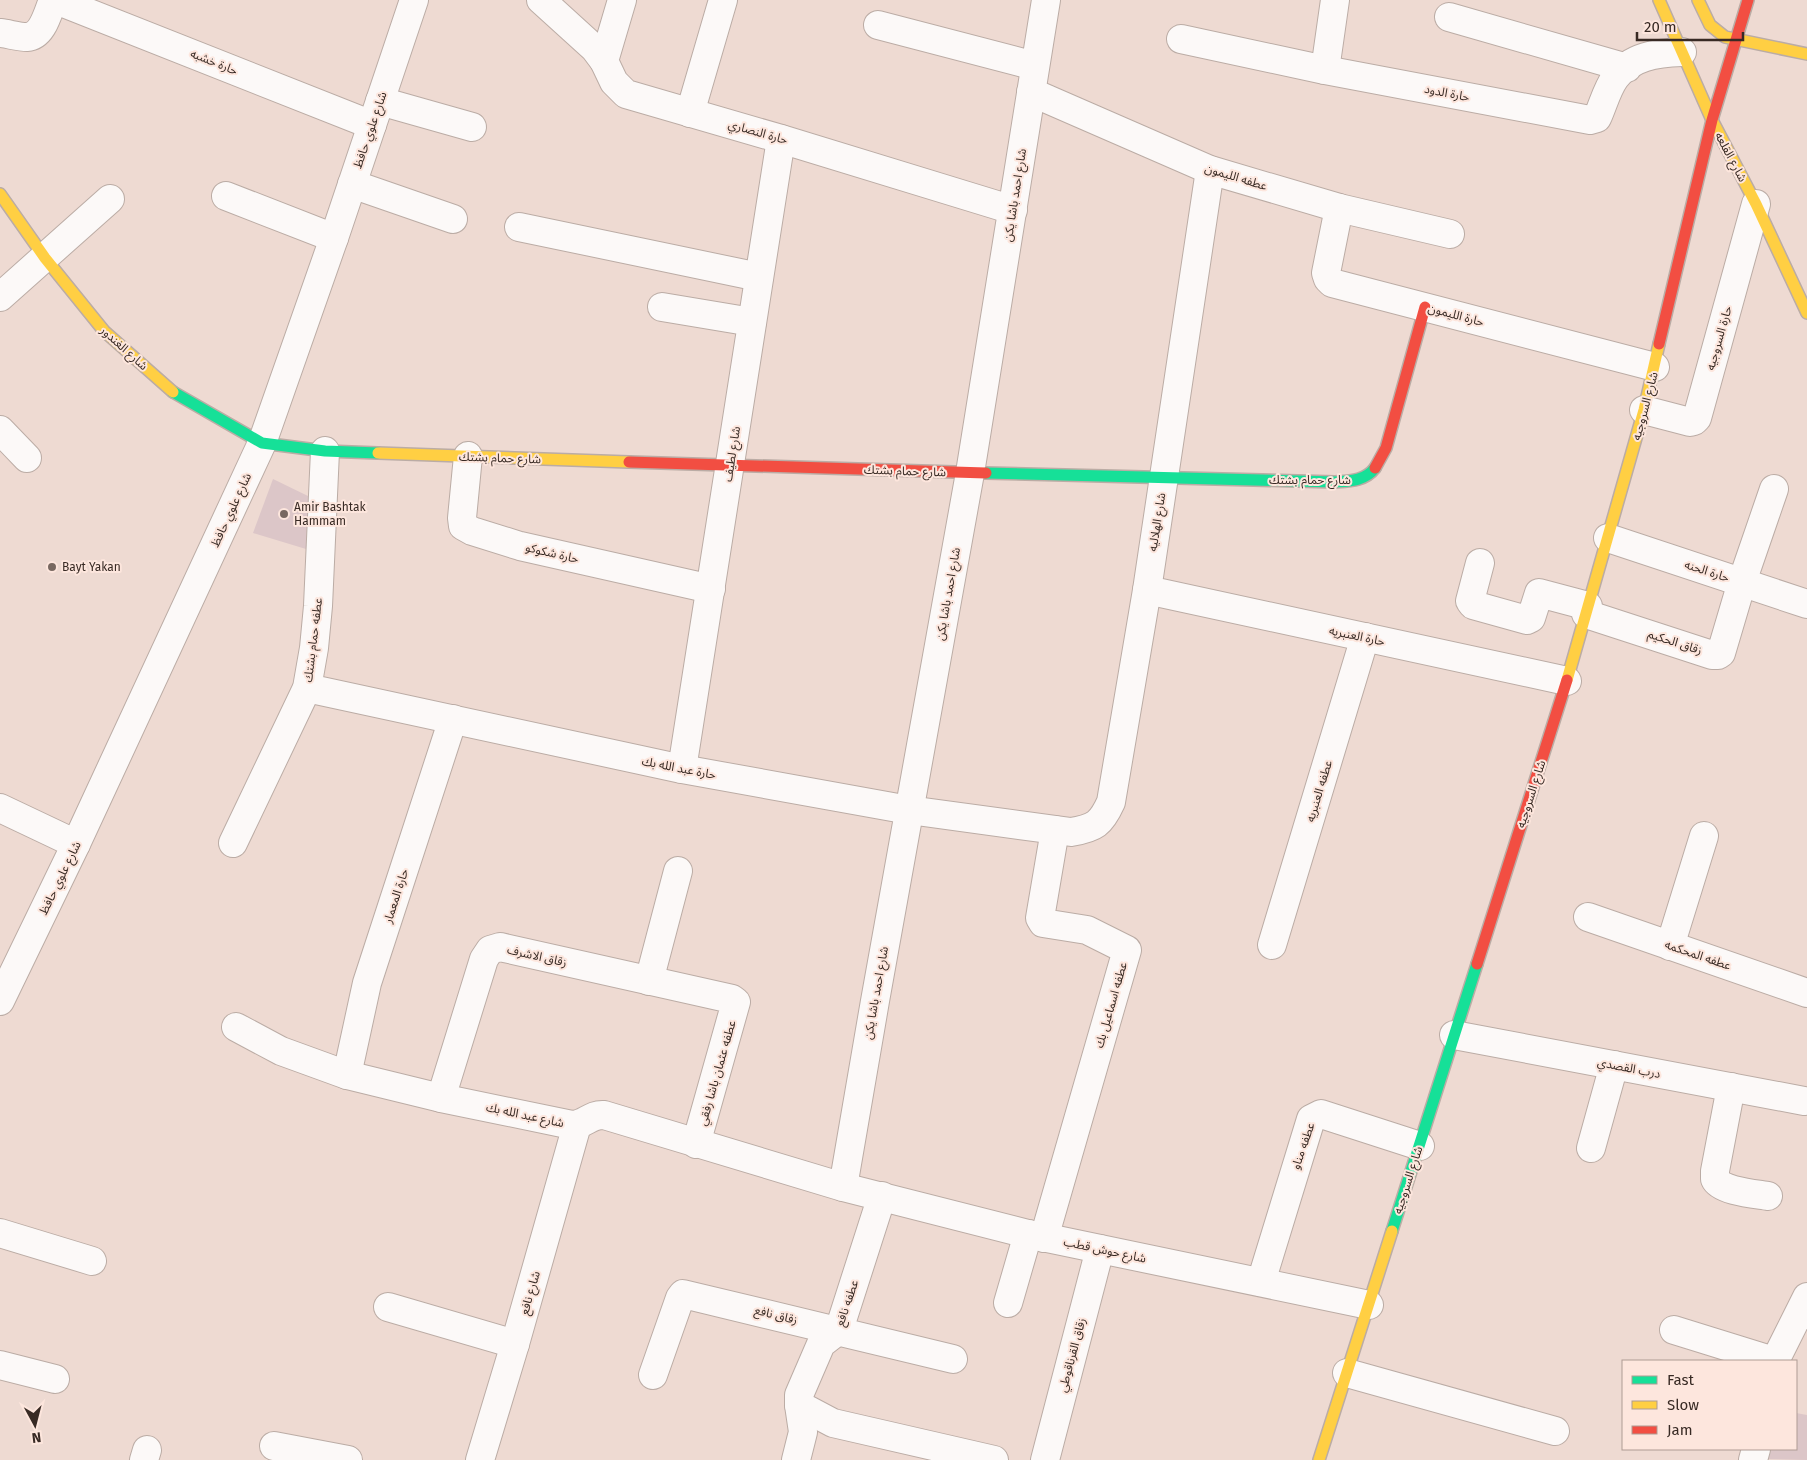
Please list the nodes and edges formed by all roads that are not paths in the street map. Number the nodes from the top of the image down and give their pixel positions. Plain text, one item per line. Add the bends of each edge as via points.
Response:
1 (54, 0) edge
2 (414, 0) edge
3 (541, 0) edge
4 (622, 0) edge
5 (723, 0) edge
6 (1046, 0) edge
7 (1335, 0) edge
8 (1659, 0) edge
9 (1698, 0) edge
10 (1748, 0) edge
11 (1450, 17) dead end
12 (878, 25) dead end
13 (0, 32) edge
14 (1181, 38) dead end
15 (1736, 40) junction
16 (1682, 52) junction
17 (1807, 54) edge
18 (604, 61) junction
19 (1627, 68) junction
20 (1325, 70) junction
21 (1033, 79) junction
22 (690, 112) junction
23 (376, 113) junction
24 (1712, 120) junction
25 (472, 127) dead end
26 (781, 139) junction
27 (1210, 170) junction
28 (352, 184) junction
29 (0, 194) edge
30 (226, 196) dead end
31 (110, 199) dead end
32 (1756, 204) junction
33 (1338, 208) junction
34 (1013, 210) junction
35 (454, 219) dead end
36 (518, 227) dead end
37 (1450, 234) dead end
38 (334, 238) junction
39 (45, 258) junction
40 (759, 278) junction
41 (0, 297) edge
42 (662, 307) dead end
43 (1425, 307) junction
44 (1806, 308) edge
45 (752, 322) junction
46 (1655, 367) junction
47 (1644, 410) junction
48 (0, 430) edge
49 (262, 442) junction
50 (325, 451) junction
51 (468, 456) junction
52 (28, 458) dead end
53 (730, 466) junction
54 (970, 473) junction
55 (1164, 477) junction
56 (1774, 488) dead end
57 (1608, 538) junction
58 (1480, 563) dead end
59 (1742, 582) junction
60 (711, 589) junction
61 (1147, 590) junction
62 (1807, 604) edge
63 (1587, 610) junction
64 (1365, 637) junction
65 (1567, 681) junction
66 (307, 688) junction
67 (453, 719) junction
68 (682, 769) junction
69 (0, 808) edge
70 (909, 810) junction
71 (1055, 830) junction
72 (1704, 836) dead end
73 (233, 843) dead end
74 (76, 844) junction
75 (678, 871) dead end
76 (1588, 917) dead end
77 (1272, 944) dead end
78 (1670, 946) junction
79 (649, 981) junction
80 (1807, 993) edge
81 (0, 1001) edge
82 (236, 1027) dead end
83 (1454, 1035) junction
84 (1614, 1065) junction
85 (347, 1075) junction
86 (1731, 1087) junction
87 (441, 1098) junction
88 (1804, 1101) dead end
89 (577, 1125) junction
90 (696, 1144) junction
91 (1420, 1146) junction
92 (1591, 1148) dead end
93 (843, 1187) junction
94 (882, 1196) junction
95 (1768, 1196) dead end
96 (0, 1233) edge
97 (1036, 1236) junction
98 (1100, 1249) junction
99 (92, 1260) dead end
100 (1261, 1282) junction
101 (1807, 1297) edge
102 (1008, 1303) dead end
103 (1369, 1305) junction
104 (388, 1307) dead end
105 (838, 1330) junction
106 (1674, 1330) dead end
107 (515, 1344) junction
108 (953, 1359) dead end
109 (1771, 1360) edge
110 (1775, 1360) edge
111 (0, 1365) edge
112 (1347, 1373) junction
113 (653, 1375) dead end
114 (55, 1379) dead end
115 (799, 1405) junction
116 (1555, 1431) dead end
117 (274, 1446) dead end
118 (348, 1460) edge
119 (480, 1460) edge
120 (796, 1460) edge
121 (994, 1460) edge
122 (1045, 1460) edge
123 (1319, 1460) edge

1 - 13 street via 41,29 32,36
1 - 23 street, حارة خشبه
2 - 23 street, شارع علوي حافظ
3 - 18 street, حارة النصاري via 596,49
4 - 18 street
5 - 22 street
6 - 21 street, شارع احمد باشا يكن
7 - 20 street
8 - 16 street, شارع القلعه
9 - 15 street via 1710,25 1725,37
10 - 15 street, شارع السروجيه
11 - 19 street
12 - 21 street, عطفه الليمون
14 - 20 street, حارة الدود
15 - 17 street
15 - 24 street, شارع السروجيه
16 - 19 street, حارة الدود via 1656,53
16 - 24 street, شارع القلعه
18 - 22 street, حارة النصاري via 614,82 626,94
19 - 20 street, حارة الدود via 1615,78 1597,118 1590,120
21 - 27 street, عطفه الليمون
21 - 34 street, شارع احمد باشا يكن
22 - 26 street, حارة النصاري
23 - 25 street, حارة خشبه
23 - 28 street, شارع علوي حافظ
24 - 32 street, شارع القلعه
24 - 46 street, شارع السروجيه
26 - 34 street, حارة النصاري
26 - 40 street, شارع لطيف
27 - 33 street, عطفه الليمون
27 - 55 street, شارع الهلاليه
28 - 35 street
28 - 38 street, شارع علوي حافظ
29 - 39 street, شارع الغندور
30 - 38 street
31 - 39 street
32 - 44 street, شارع القلعه
32 - 47 street, حارة السروجيه via 1697,418 1690,422
33 - 37 street, عطفه الليمون
33 - 43 street, حارة الليمون via 1326,273 1328,279 1332,283
34 - 54 street, شارع احمد باشا يكن
36 - 40 street
38 - 49 street, شارع علوي حافظ
39 - 41 street
39 - 49 street, شارع الغندور via 104,331 174,393
40 - 45 street, شارع لطيف
42 - 45 street
43 - 46 street, حارة الليمون
43 - 55 street, شارع حمام بشتك via 1386,448 1370,476 1352,482
45 - 53 street, شارع لطيف
46 - 47 street, شارع السروجيه
47 - 57 street, شارع السروجيه
48 - 52 street
49 - 50 street, شارع حمام بشتك
49 - 74 street, شارع علوي حافظ
50 - 51 street, شارع حمام بشتك
50 - 66 street, عطفه حمام بشتك via 318,606
51 - 53 street, شارع حمام بشتك
51 - 60 street, حارة شكوكو via 462,518 463,526 472,531 520,546
53 - 54 street, شارع حمام بشتك
53 - 60 street, شارع لطيف
54 - 55 street, شارع حمام بشتك
54 - 70 street, شارع احمد باشا يكن
55 - 61 street, شارع الهلاليه
56 - 59 street
57 - 59 street, حارة الحنه
57 - 63 street, شارع السروجيه
58 - 63 street via 1470,601 1473,605 1527,620 1539,593
59 - 62 street, حارة الحنه
59 - 63 street, زقاق الحكيم via 1723,648 1718,655
60 - 68 street, شارع لطيف
61 - 64 street, حارة العنبريه
61 - 71 street, شارع الهلاليه via 1111,802 1103,819 1089,829
63 - 65 street, شارع السروجيه
64 - 65 street, حارة العنبريه
64 - 77 street, عطفه العنبريه
65 - 83 street, شارع السروجيه
66 - 67 street, حارة عبد الله بك
66 - 73 street, عطفه حمام بشتك
67 - 68 street, حارة عبد الله بك
67 - 85 street, حارة المعمار via 367,983
68 - 70 street, حارة عبد الله بك
69 - 74 street
70 - 71 street, حارة عبد الله بك
70 - 93 street, شارع احمد باشا يكن
71 - 97 street, عطفه اسماعيل بك via 1041,921 1087,930 1127,950
72 - 78 street
74 - 81 street, شارع علوي حافظ
75 - 79 street
76 - 78 street, عطفه المحكمه
78 - 80 street, عطفه المحكمه
79 - 87 street, زقاق الاشرف via 500,947 490,950 484,959
79 - 90 street, عطفه عثمان باشا رفقي via 736,1002
82 - 85 street, شارع عبد الله بك via 281,1051
83 - 84 street, درب القصدي
83 - 91 street, شارع السروجيه
84 - 86 street, درب القصدي
84 - 92 street
85 - 87 street, شارع عبد الله بك
86 - 88 street, درب القصدي
86 - 95 street via 1715,1179 1727,1188
87 - 89 street, شارع عبد الله بك
89 - 90 street, شارع عبد الله بك via 604,1115
89 - 107 street, شارع نافع
90 - 93 street, شارع عبد الله بك
91 - 100 street, عطفه مناو via 1321,1114 1311,1119
91 - 103 street, شارع السروجيه
93 - 94 street, شارع حوش قطب
94 - 97 street, شارع حوش قطب
94 - 105 street, عطفه نافع
96 - 99 street
97 - 98 street, شارع حوش قطب
97 - 102 street
98 - 100 street, شارع حوش قطب
98 - 122 street, زقاق القرناقوطي
100 - 103 street, شارع حوش قطب
101 - 110 street
103 - 112 street, شارع السروجيه
104 - 107 street
105 - 108 street, زقاق نافع
105 - 113 street, زقاق نافع via 683,1294
105 - 115 street, عطفه نافع via 821,1344 816,1353
106 - 109 street
107 - 119 street, شارع نافع
111 - 114 street
112 - 116 street
112 - 123 street, شارع السروجيه
115 - 120 street, عطفه نافع via 803,1432
115 - 121 street via 833,1423
117 - 118 street

